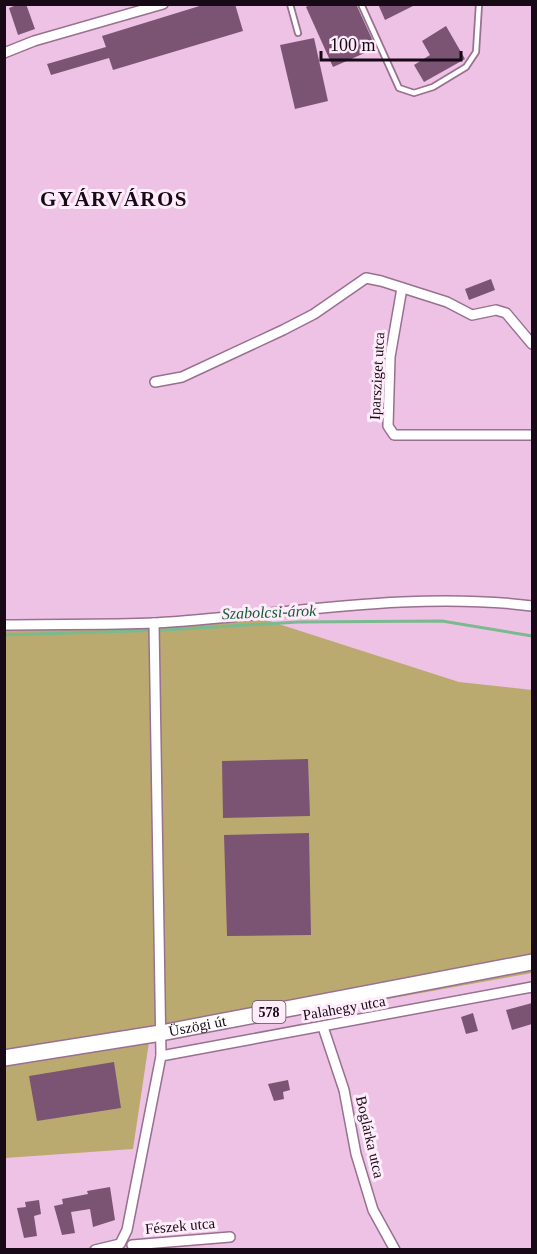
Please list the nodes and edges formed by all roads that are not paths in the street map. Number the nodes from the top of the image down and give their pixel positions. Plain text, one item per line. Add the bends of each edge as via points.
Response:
1 (163, 4) edge
2 (290, 4) edge
3 (361, 4) edge
4 (479, 4) edge
5 (298, 33) dead end
6 (4, 53) edge
7 (402, 288) junction
8 (532, 344) edge
9 (155, 382) dead end
10 (532, 435) edge
11 (532, 606) edge
12 (4, 625) edge
13 (154, 628) junction
14 (532, 962) edge
15 (532, 987) edge
16 (323, 1027) junction
17 (161, 1033) junction
18 (161, 1056) junction
19 (4, 1058) edge
20 (230, 1237) dead end
21 (124, 1238) junction
22 (135, 1247) edge
23 (95, 1250) edge
24 (395, 1250) edge

1 - 6 street via 34,40
2 - 5 lane
3 - 4 lane via 399,88 414,93 433,87 466,67 476,52
7 - 8 street via 447,302 472,315 496,310 506,313
7 - 9 street via 366,278 283,330 182,377
7 - 10 street, Iparsziget utca via 390,357 388,426 394,435
11 - 13 street via 456,602 353,605
12 - 13 street
13 - 17 street
14 - 17 main road, Üszögi út / 578
15 - 16 street, Palahegy utca
16 - 18 street, Palahegy utca
16 - 24 street, Boglárka utca via 344,1090 356,1154 373,1210
17 - 18 street
17 - 19 main road, Üszögi út / 578
18 - 21 street
20 - 22 street, Fészek utca
21 - 22 street
21 - 23 street via 114,1247

